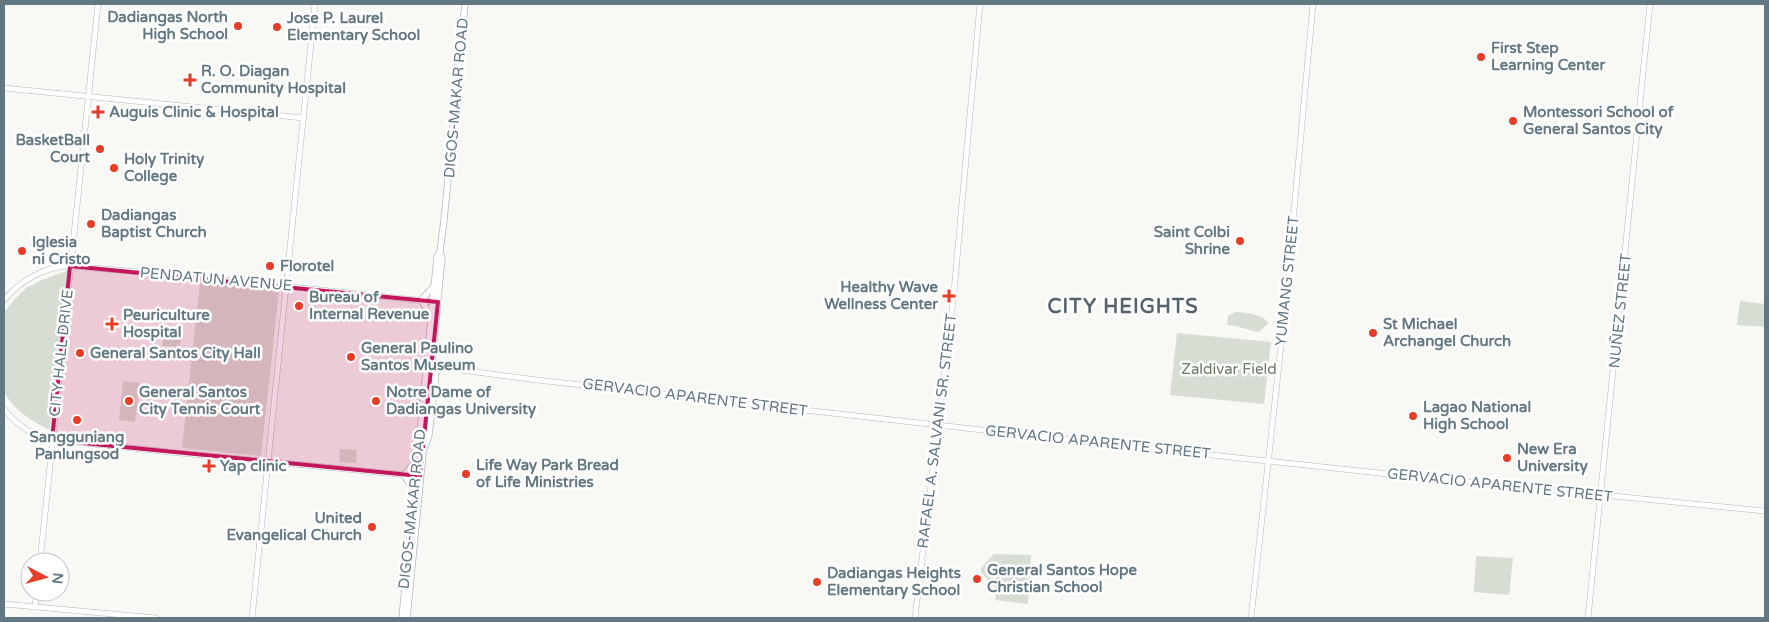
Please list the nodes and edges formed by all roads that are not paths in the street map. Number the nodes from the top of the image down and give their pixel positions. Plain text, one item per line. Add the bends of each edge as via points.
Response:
1 (98, 4) edge
2 (315, 4) edge
3 (465, 4) edge
4 (980, 4) edge
5 (1313, 4) edge
6 (1650, 4) edge
7 (4, 88) edge
8 (88, 97) junction
9 (303, 118) junction
10 (440, 252) junction
11 (70, 266) junction
12 (286, 285) junction
13 (434, 285) junction
14 (4, 300) edge
15 (420, 300) junction
16 (435, 302) junction
17 (432, 316) junction
18 (431, 366) junction
19 (440, 367) junction
20 (4, 409) edge
21 (939, 425) junction
22 (52, 440) junction
23 (420, 458) junction
24 (1268, 460) junction
25 (268, 461) junction
26 (404, 475) junction
27 (418, 476) junction
28 (414, 491) junction
29 (1602, 495) junction
30 (1765, 511) edge
31 (41, 552) edge
32 (36, 602) edge
33 (4, 604) edge
34 (35, 607) junction
35 (156, 618) edge
36 (252, 618) edge
37 (402, 618) edge
38 (407, 618) edge
39 (914, 618) edge
40 (1251, 618) edge
41 (1588, 618) edge

1 - 8 street, CITY HALL DRIVE
2 - 9 street
3 - 10 main road, DIGOS-MAKAR ROAD
4 - 21 street, RAFAEL A. SALVANI SR. STREET
5 - 24 street, YUMANG STREET
6 - 29 street, NUÑEZ STREET
7 - 8 street
8 - 9 street
8 - 11 street, CITY HALL DRIVE
9 - 12 street
10 - 13 main road, DIGOS-MAKAR ROAD
10 - 16 main road, DIGOS-MAKAR ROAD via 442,258
11 - 12 street, PENDATUN AVENUE
11 - 14 street, PENDATUN AVENUE via 35,276
11 - 22 street, CITY HALL DRIVE
12 - 15 street, PENDATUN AVENUE
12 - 25 street
13 - 15 main road
13 - 16 main road, DIGOS-MAKAR ROAD
15 - 16 street, PENDATUN AVENUE
15 - 17 main road
16 - 17 main road, DIGOS-MAKAR ROAD
16 - 18 main road, DIGOS-MAKAR ROAD
17 - 23 main road, DIGOS-MAKAR ROAD
18 - 19 street, GERVACIO APARENTE STREET
18 - 23 main road, DIGOS-MAKAR ROAD
19 - 21 street, GERVACIO APARENTE STREET
19 - 23 main road via 436,373 429,437
20 - 22 street via 26,429
21 - 24 street, GERVACIO APARENTE STREET
21 - 39 street, RAFAEL A. SALVANI SR. STREET
22 - 25 street
22 - 31 street, CITY HALL DRIVE
23 - 26 main road
23 - 27 main road, DIGOS-MAKAR ROAD
24 - 29 street, GERVACIO APARENTE STREET
24 - 40 street, YUMANG STREET
25 - 26 street
25 - 36 street
26 - 27 street
26 - 28 main road
27 - 28 main road, DIGOS-MAKAR ROAD
27 - 38 main road, DIGOS-MAKAR ROAD
28 - 37 main road, DIGOS-MAKAR ROAD
29 - 30 street, GERVACIO APARENTE STREET
29 - 41 street, NUÑEZ STREET
32 - 34 street
33 - 34 street
34 - 35 street

